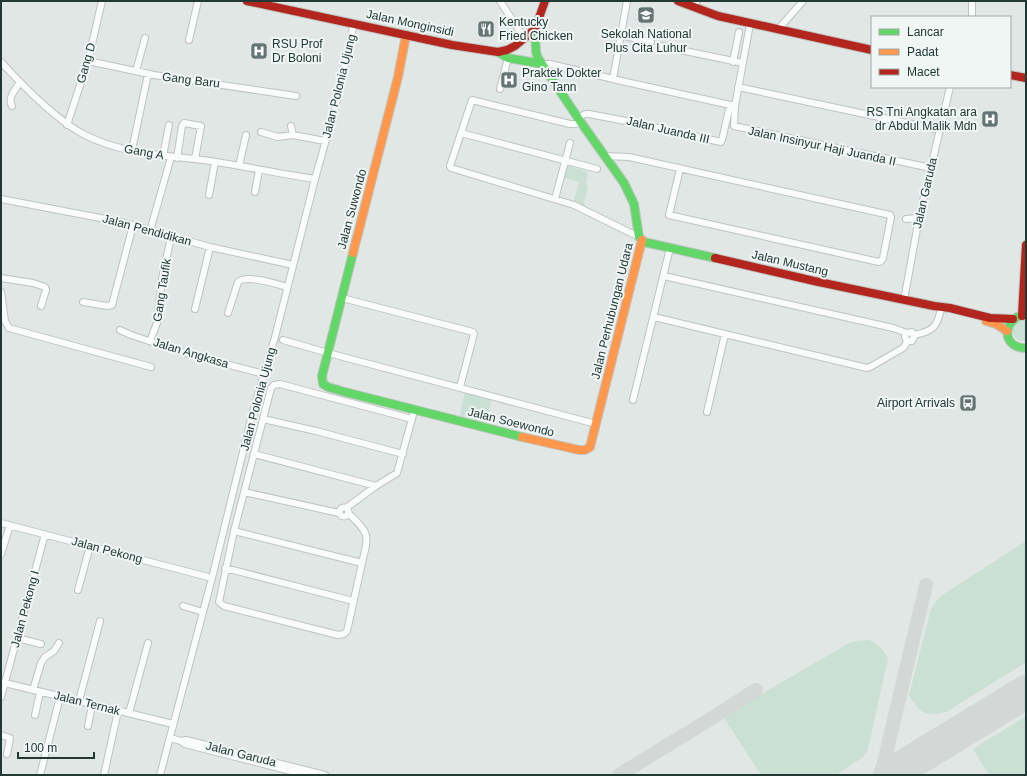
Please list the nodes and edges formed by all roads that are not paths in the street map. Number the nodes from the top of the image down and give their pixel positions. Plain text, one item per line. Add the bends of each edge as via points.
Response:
1 (102, 1) edge
2 (198, 1) edge
3 (247, 1) edge
4 (500, 1) edge
5 (545, 1) edge
6 (627, 1) edge
7 (678, 1) edge
8 (695, 1) edge
9 (803, 1) edge
10 (972, 1) edge
11 (972, 16) edge
12 (354, 24) junction
13 (750, 24) junction
14 (782, 26) junction
15 (535, 30) junction
16 (739, 32) dead end
17 (406, 35) junction
18 (621, 35) junction
19 (145, 38) dead end
20 (525, 39) junction
21 (189, 40) dead end
22 (651, 42) dead end
23 (871, 45) edge
24 (661, 46) dead end
25 (871, 50) edge
26 (498, 52) junction
27 (508, 58) junction
28 (88, 61) junction
29 (1, 62) edge
30 (733, 62) junction
31 (743, 63) junction
32 (542, 64) junction
33 (136, 71) junction
34 (148, 74) junction
35 (1011, 74) edge
36 (1026, 78) edge
37 (613, 79) junction
38 (1011, 80) edge
39 (20, 82) junction
40 (1026, 84) edge
41 (738, 87) junction
42 (950, 88) edge
43 (500, 89) dead end
44 (296, 96) dead end
45 (732, 105) junction
46 (12, 106) dead end
47 (579, 119) junction
48 (67, 124) junction
49 (169, 125) dead end
50 (291, 126) dead end
51 (940, 130) junction
52 (261, 132) dead end
53 (460, 133) junction
54 (246, 135) dead end
55 (293, 135) junction
56 (325, 141) junction
57 (570, 143) dead end
58 (132, 150) junction
59 (163, 156) junction
60 (604, 156) junction
61 (174, 157) junction
62 (195, 159) junction
63 (565, 160) junction
64 (215, 162) junction
65 (239, 166) junction
66 (930, 168) junction
67 (597, 169) dead end
68 (680, 169) junction
69 (259, 170) junction
70 (315, 179) junction
71 (255, 192) dead end
72 (209, 195) dead end
73 (1, 199) edge
74 (555, 199) junction
75 (919, 218) junction
76 (906, 219) dead end
77 (133, 226) junction
78 (150, 230) junction
79 (171, 237) junction
80 (641, 239) junction
81 (1026, 245) edge
82 (210, 247) junction
83 (670, 248) junction
84 (293, 265) junction
85 (664, 276) junction
86 (1, 278) edge
87 (287, 287) junction
88 (1, 292) edge
89 (342, 298) junction
90 (904, 300) junction
91 (83, 302) dead end
92 (41, 306) dead end
93 (939, 307) junction
94 (195, 309) dead end
95 (228, 313) dead end
96 (1024, 316) edge
97 (654, 317) junction
98 (1013, 319) junction
99 (3, 323) edge
100 (120, 330) dead end
101 (1006, 331) junction
102 (907, 332) junction
103 (725, 334) junction
104 (914, 335) junction
105 (283, 340) dead end
106 (150, 341) junction
107 (908, 341) junction
108 (1026, 348) edge
109 (328, 353) junction
110 (151, 367) dead end
111 (264, 374) junction
112 (328, 387) joint
113 (460, 387) junction
114 (633, 400) dead end
115 (414, 410) junction
116 (707, 412) dead end
117 (263, 419) junction
118 (412, 419) junction
119 (596, 424) junction
120 (590, 447) joint
121 (254, 454) junction
122 (403, 454) junction
123 (376, 486) junction
124 (244, 492) junction
125 (347, 510) junction
126 (1, 523) edge
127 (10, 525) junction
128 (234, 531) junction
129 (45, 534) junction
130 (90, 546) junction
131 (1, 554) edge
132 (362, 563) junction
133 (225, 568) junction
134 (212, 578) junction
135 (78, 590) dead end
136 (353, 601) junction
137 (183, 606) dead end
138 (203, 612) junction
139 (100, 622) dead end
140 (17, 638) junction
141 (148, 643) dead end
142 (40, 644) dead end
143 (59, 644) dead end
144 (3, 683) edge
145 (36, 691) junction
146 (60, 697) junction
147 (1, 698) edge
148 (79, 702) junction
149 (92, 705) junction
150 (118, 711) junction
151 (129, 714) junction
152 (35, 715) dead end
153 (173, 724) junction
154 (88, 726) dead end
155 (1, 735) edge
156 (170, 738) junction
157 (7, 754) dead end
158 (297, 770) junction
159 (40, 775) edge
160 (104, 775) edge
161 (160, 775) edge
162 (306, 775) edge
163 (324, 775) edge

1 - 28 street, Gang D
2 - 21 street
3 - 12 main road, Jalan Monginsidi
4 - 20 street
5 - 15 main road
6 - 18 street
7 - 13 main road via 718,16
8 - 14 main road via 736,16
9 - 14 street
10 - 11 street
12 - 17 main road, Jalan Monginsidi
12 - 56 street, Jalan Polonia Ujung
13 - 25 main road
13 - 31 street
14 - 23 main road
15 - 20 main road
15 - 32 main road, Jalan Perhubungan Udara via 536,52
16 - 30 street
17 - 26 main road, Jalan Monginsidi
17 - 89 main road, Jalan Suwondo via 398,78
18 - 22 street
18 - 37 street
19 - 33 street
20 - 26 main road via 507,50
24 - 30 street
26 - 27 main road, Jalan Monginsidi
27 - 32 main road, Jalan Monginsidi
27 - 43 street
28 - 33 street, Gang Baru
28 - 48 street, Gang D
29 - 39 street, Gang A
30 - 31 street
31 - 41 street
32 - 37 street, Jalan Monginsidi
32 - 47 main road, Jalan Perhubungan Udara
33 - 34 street, Gang Baru
34 - 44 street, Gang Baru
34 - 58 street
35 - 36 main road
37 - 45 street, Jalan Monginsidi
38 - 40 main road
39 - 46 street via 11,98
39 - 48 street, Gang A
41 - 45 street
41 - 51 street
42 - 51 street, Jalan Garuda
45 - 47 street, Jalan Juanda III via 721,142 590,114 585,114
45 - 66 street, Jalan Insinyur Haji Juanda II via 735,128
47 - 53 street via 576,124 570,124 474,99 471,101
47 - 60 main road, Jalan Perhubungan Udara
48 - 58 street, Gang A via 102,142
49 - 59 street
50 - 55 street
51 - 66 street, Jalan Garuda
52 - 55 street via 281,137
53 - 63 street
53 - 74 street via 451,168
54 - 65 street
55 - 56 street
56 - 70 street, Jalan Polonia Ujung
57 - 63 street
58 - 59 street, Gang A
59 - 61 street, Gang A
60 - 68 street via 629,157
60 - 80 main road, Jalan Perhubungan Udara via 624,183 632,199
61 - 62 street, Gang A
61 - 62 street via 184,124 201,126
61 - 78 street
62 - 64 street, Gang A
63 - 67 street
63 - 74 street
64 - 65 street, Gang A
64 - 72 street
65 - 69 street, Gang A
66 - 75 street, Jalan Garuda
68 - 68 street via 669,215 879,262 883,258 890,215
69 - 70 street, Gang A
69 - 71 street
70 - 84 street, Jalan Polonia Ujung
73 - 77 street, Jalan Pendidikan
74 - 80 street via 574,205
75 - 76 street
75 - 90 street, Jalan Garuda
77 - 78 street, Jalan Pendidikan
77 - 91 street via 112,305
78 - 79 street, Jalan Pendidikan
79 - 82 street, Jalan Pendidikan
79 - 106 street, Gang Taufik via 162,279 157,323
80 - 83 main road, Jalan Mustang
80 - 119 main road, Jalan Perhubungan Udara
81 - 96 main road
82 - 84 street, Jalan Pendidikan
82 - 94 street
83 - 85 street
83 - 90 main road, Jalan Mustang
84 - 87 street, Jalan Polonia Ujung
85 - 97 street
85 - 102 street
86 - 92 street via 45,287
87 - 95 street via 242,279 238,282
87 - 111 street, Jalan Polonia Ujung
88 - 99 street
89 - 109 main road, Jalan Suwondo
89 - 113 street via 473,332
90 - 93 main road, Jalan Mustang
93 - 98 main road, Jalan Mustang via 990,318
93 - 101 main road, Jalan Mustang via 993,323
93 - 104 street via 937,325
96 - 98 main road
97 - 103 street
97 - 114 street
98 - 101 main road
99 - 110 street via 11,328
100 - 106 street, Jalan Angkasa
101 - 108 main road via 1013,344
102 - 104 street
102 - 107 street via 905,338
103 - 107 street via 867,368 903,348
103 - 116 street
104 - 107 street via 914,340
105 - 109 street
106 - 111 street, Jalan Angkasa via 191,355
109 - 112 main road, Jalan Suwondo via 322,379 323,384
109 - 113 street
111 - 134 street, Jalan Polonia Ujung
112 - 115 main road, Jalan Soewondo
113 - 119 street
115 - 118 street
115 - 120 main road, Jalan Soewondo via 579,450
117 - 118 street via 271,388 280,384
117 - 121 street
117 - 122 street
118 - 122 street
119 - 120 main road, Jalan Perhubungan Udara
121 - 123 street
121 - 124 street
122 - 123 street via 397,474
123 - 125 street
124 - 125 street via 339,513 340,509
124 - 128 street
125 - 132 street via 367,536
126 - 127 street, Jalan Pekong
127 - 129 street, Jalan Pekong
127 - 131 street
128 - 132 street
128 - 133 street
129 - 130 street, Jalan Pekong
129 - 140 street, Jalan Pekong I
130 - 134 street, Jalan Pekong
130 - 135 street
132 - 136 street
133 - 136 street
133 - 136 street via 219,600 224,606 341,635 346,631
134 - 138 street, Jalan Polonia Ujung
137 - 138 street
138 - 153 street, Jalan Polonia Ujung
139 - 148 street
140 - 142 street
140 - 144 street, Jalan Pekong I
141 - 151 street
143 - 145 street via 41,663
144 - 145 street, Jalan Ternak
144 - 147 street, Jalan Pekong I
145 - 146 street, Jalan Ternak
145 - 152 street
146 - 148 street, Jalan Ternak
146 - 159 street
148 - 149 street, Jalan Ternak
149 - 150 street, Jalan Ternak
149 - 154 street
150 - 151 street, Jalan Ternak
150 - 160 street
151 - 153 street, Jalan Ternak
153 - 156 street, Jalan Polonia Ujung
155 - 157 street via 10,738
156 - 158 street, Jalan Garuda
156 - 161 street, Jalan Polonia Ujung
158 - 162 street, Jalan Garuda
158 - 163 street, Jalan Garuda

